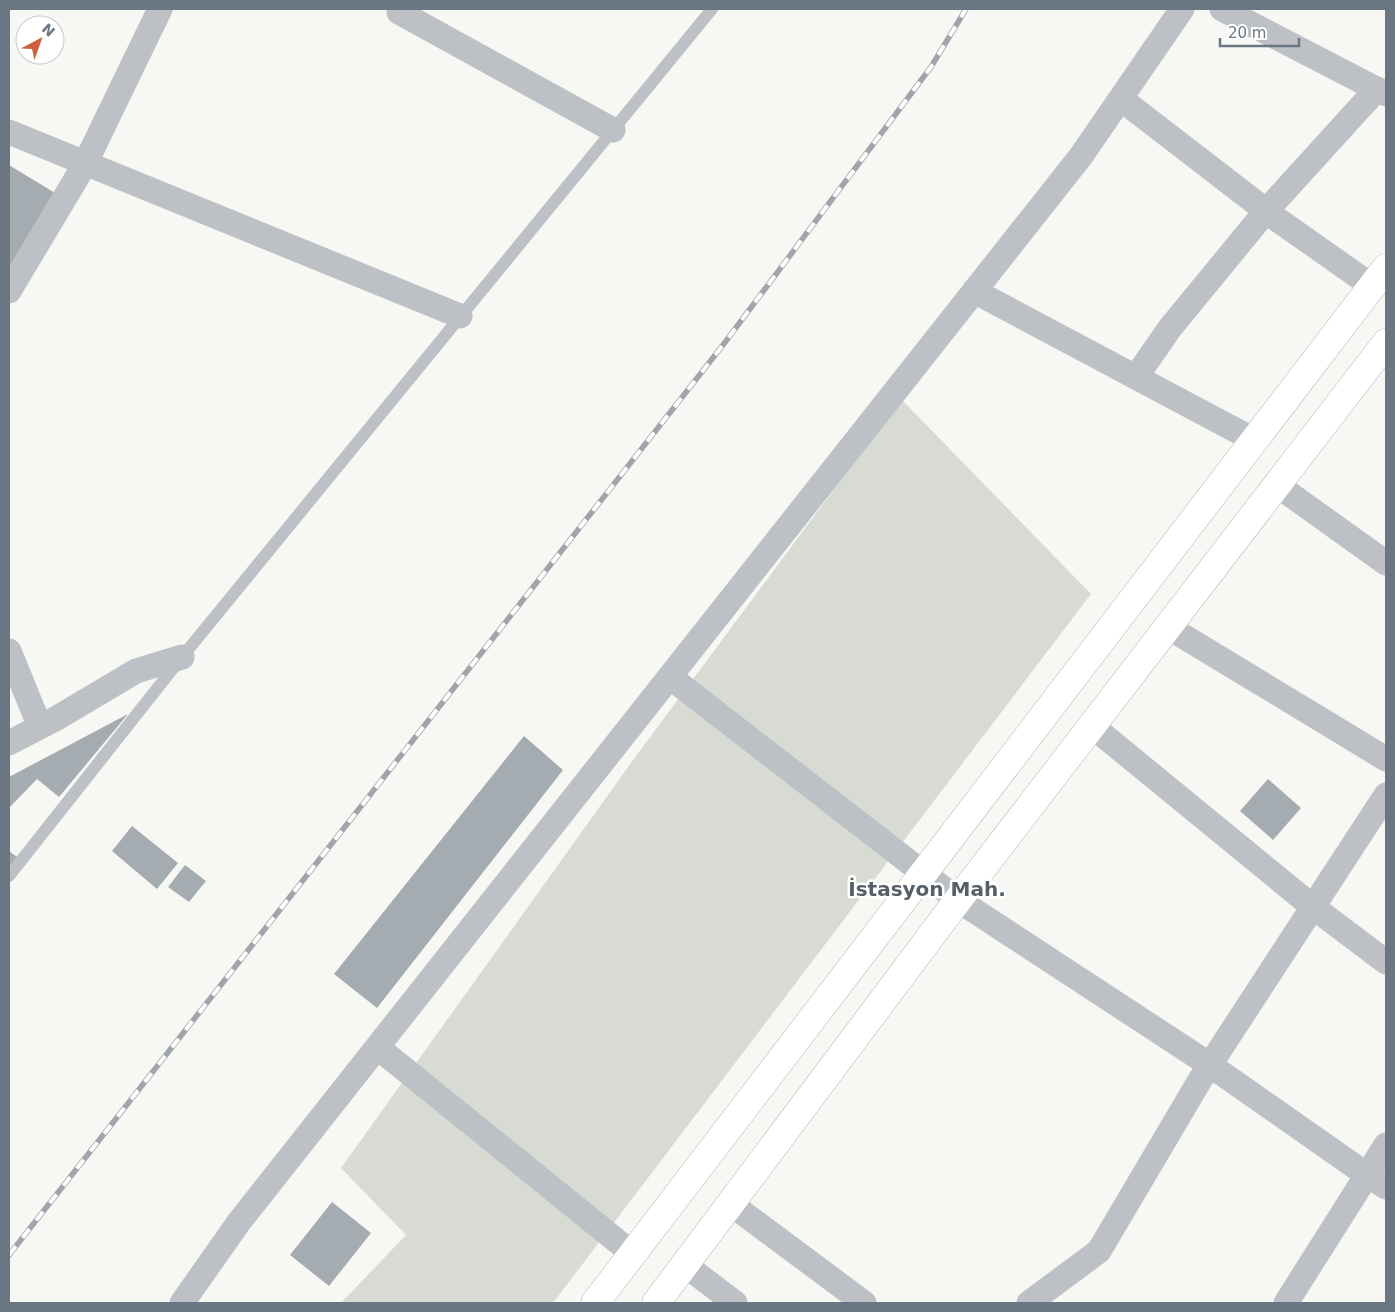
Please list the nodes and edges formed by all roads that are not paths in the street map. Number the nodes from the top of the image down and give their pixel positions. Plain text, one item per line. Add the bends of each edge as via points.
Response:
1 (160, 9) edge
2 (712, 9) edge
3 (1182, 9) edge
4 (1222, 9) edge
5 (399, 12) dead end
6 (1382, 92) edge
7 (1120, 98) junction
8 (613, 130) junction
9 (9, 132) edge
10 (85, 164) junction
11 (1266, 211) junction
12 (1379, 277) edge
13 (9, 291) edge
14 (974, 291) junction
15 (460, 316) junction
16 (1386, 343) edge
17 (1136, 377) junction
18 (1254, 440) junction
19 (1277, 485) junction
20 (1386, 563) edge
21 (1168, 627) junction
22 (9, 651) edge
23 (182, 657) junction
24 (670, 677) junction
25 (1092, 726) junction
26 (40, 727) junction
27 (9, 743) edge
28 (1386, 759) edge
29 (1386, 795) edge
30 (923, 873) junction
31 (9, 876) edge
32 (958, 900) junction
33 (1313, 907) junction
34 (1386, 962) edge
35 (377, 1047) junction
36 (1210, 1065) junction
37 (1386, 1146) edge
38 (1377, 1181) edge
39 (731, 1204) junction
40 (633, 1254) junction
41 (685, 1265) junction
42 (182, 1303) edge
43 (595, 1303) edge
44 (656, 1303) edge
45 (735, 1303) edge
46 (864, 1303) edge
47 (1029, 1303) edge
48 (1286, 1303) edge

1 - 10 street
2 - 8 lane
3 - 7 street
4 - 6 street
5 - 8 street
6 - 11 street
7 - 11 street
7 - 14 street via 1081,156
8 - 15 lane
9 - 10 street
10 - 13 street
10 - 15 street
11 - 12 street
11 - 17 street via 1170,328
12 - 18 main road
14 - 17 street
14 - 24 street
15 - 23 lane
16 - 19 main road
17 - 18 street
18 - 30 main road
19 - 20 street
19 - 21 main road
21 - 25 main road
21 - 28 street
22 - 26 street
23 - 26 street via 136,671
23 - 31 lane
24 - 30 street
24 - 35 street
25 - 32 main road
25 - 33 street
26 - 27 street
29 - 33 street
30 - 32 street
30 - 40 main road
32 - 36 street
32 - 39 main road
33 - 34 street
33 - 36 street
35 - 40 street
35 - 42 street via 239,1222
36 - 38 street
36 - 47 street via 1099,1251
37 - 38 street
38 - 48 street
39 - 41 main road
39 - 46 street
40 - 43 main road
41 - 44 main road
41 - 45 street

